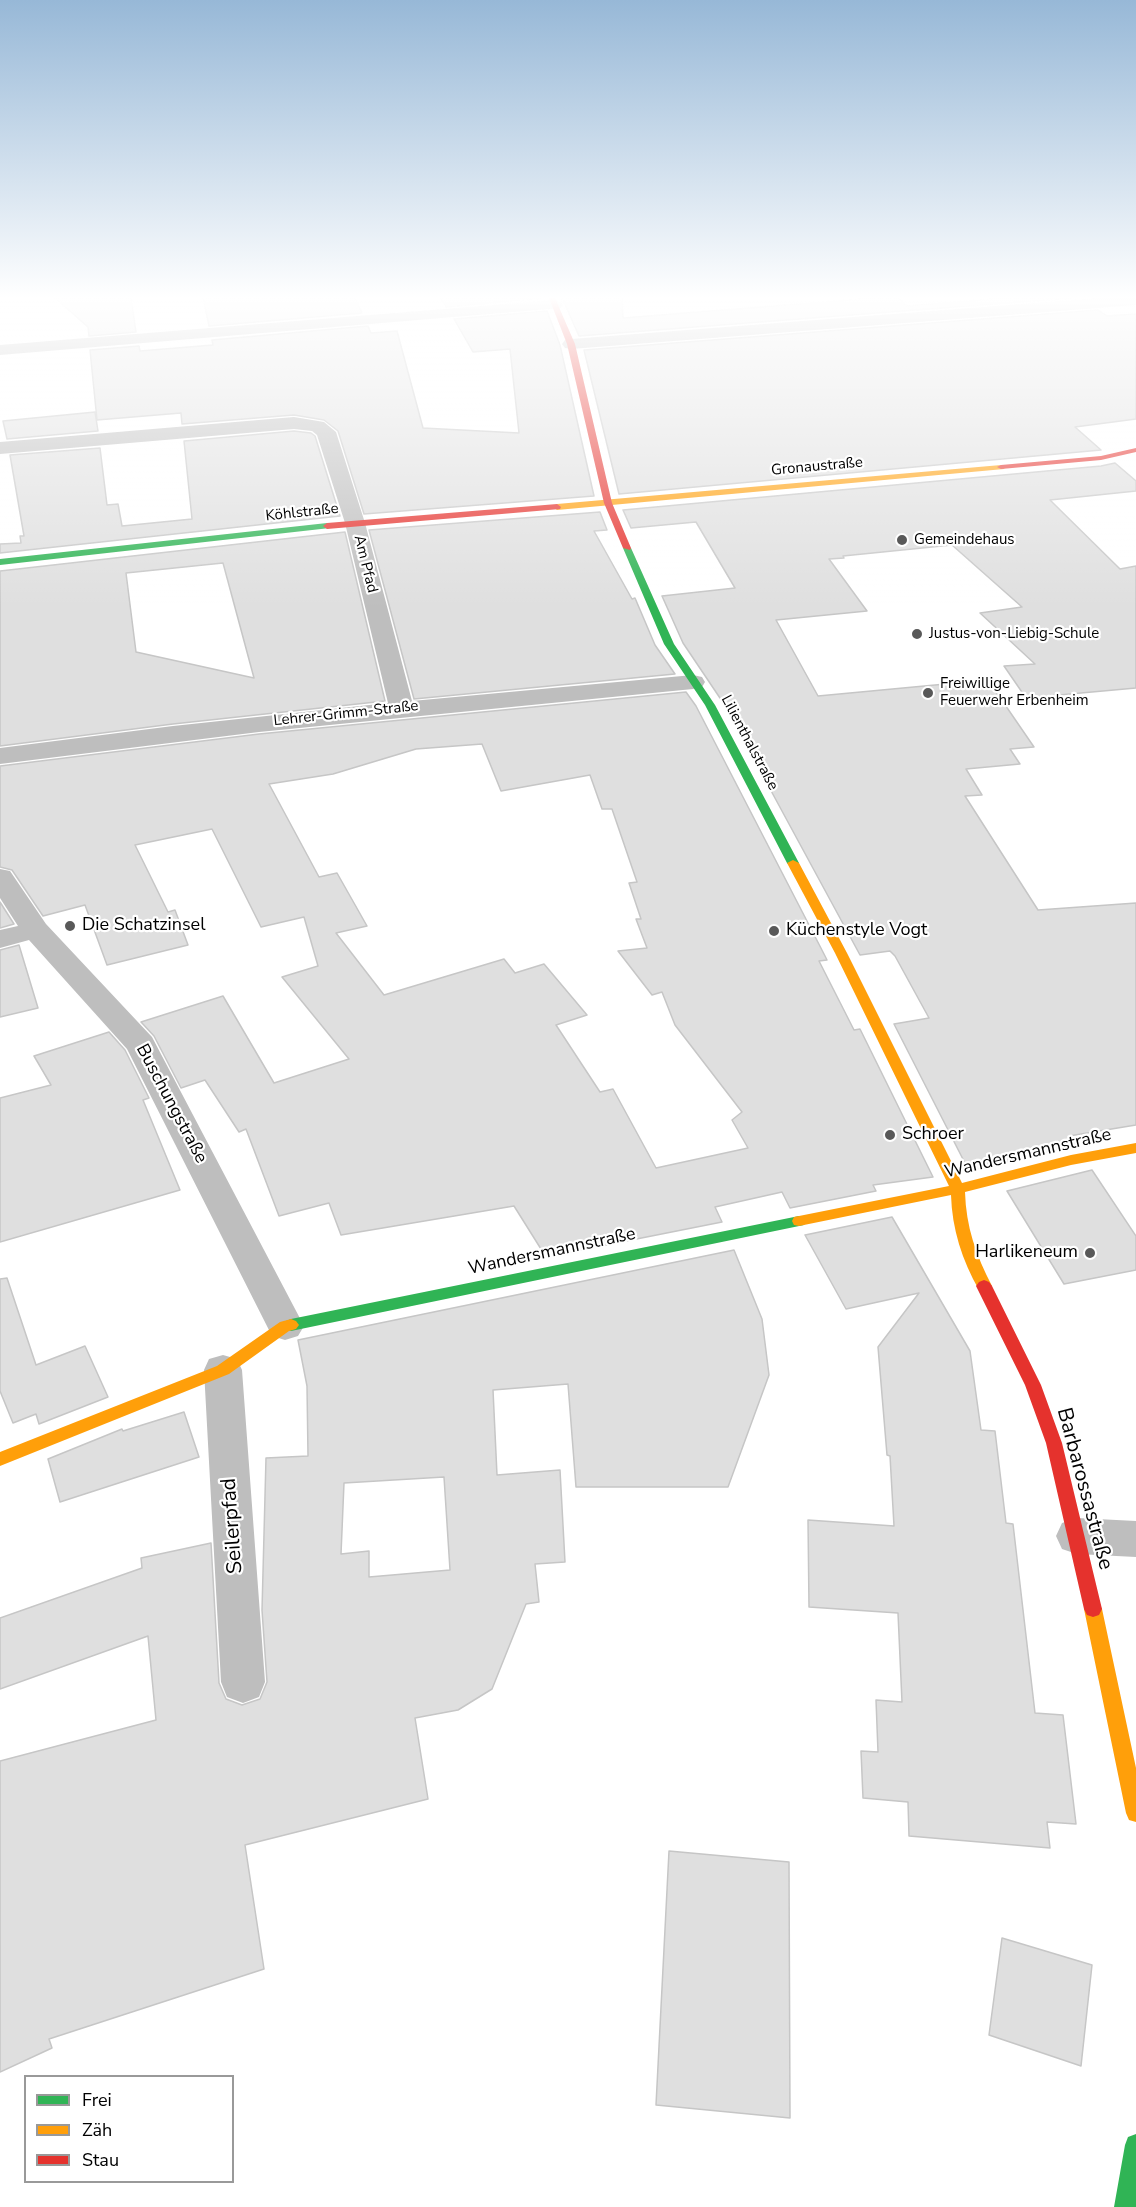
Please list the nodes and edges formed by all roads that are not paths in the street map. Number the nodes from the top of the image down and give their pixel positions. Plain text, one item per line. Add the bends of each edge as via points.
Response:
1 (584, 401) edge
2 (0, 448) edge
3 (1136, 450) edge
4 (608, 503) junction
5 (355, 523) junction
6 (0, 562) edge
7 (693, 682) junction
8 (402, 708) junction
9 (0, 756) edge
10 (0, 877) edge
11 (36, 930) junction
12 (0, 939) edge
13 (1136, 1148) edge
14 (958, 1189) junction
15 (285, 1326) junction
16 (223, 1370) junction
17 (0, 1459) edge
18 (1077, 1536) junction
19 (1136, 1539) edge
20 (243, 1682) dead end
21 (1136, 1813) edge
22 (1136, 2145) edge
23 (1125, 2207) edge

1 - 4 street, Lilienthalstraße
2 - 5 street, Am Pfad via 294,423 316,426 327,432
3 - 4 street, Gronaustraße via 1101,458
4 - 5 street, Köhlstraße
4 - 7 street, Lilienthalstraße via 669,644
5 - 6 street, Köhlstraße
5 - 8 street, Am Pfad
7 - 8 street, Lehrer-Grimm-Straße
7 - 14 street, Lilienthalstraße via 710,705 842,952
8 - 9 street, Lehrer-Grimm-Straße
10 - 11 street, Buschungstraße
11 - 12 street
11 - 15 street, Buschungstraße via 141,1044
13 - 14 street, Wandersmannstraße
14 - 15 street, Wandersmannstraße
14 - 18 street, Barbarossastraße via 958,1220 969,1255 1033,1385 1054,1443
15 - 16 street, Wandersmannstraße
16 - 17 street, Wandersmannstraße
16 - 20 street, Seilerpfad
18 - 19 street
18 - 21 street, Barbarossastraße
22 - 23 street

